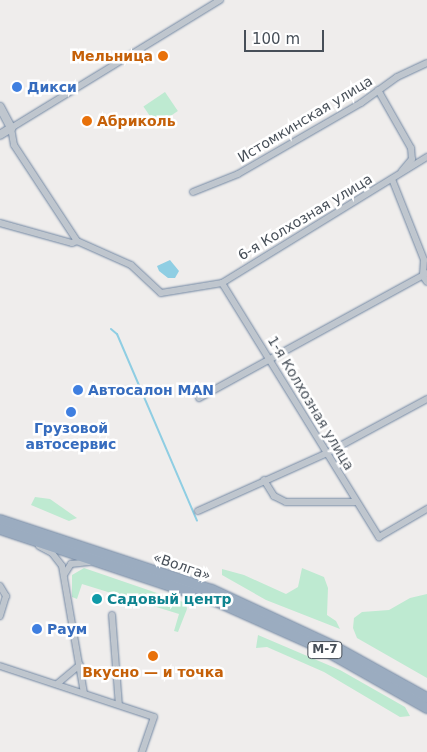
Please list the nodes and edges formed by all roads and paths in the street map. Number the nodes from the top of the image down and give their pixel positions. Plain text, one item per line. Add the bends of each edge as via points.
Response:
1 (220, 0) edge
2 (427, 63) edge
3 (378, 90) junction
4 (0, 107) edge
5 (11, 128) junction
6 (0, 135) edge
7 (427, 157) edge
8 (402, 173) junction
9 (392, 179) junction
10 (193, 192) dead end
11 (1, 225) edge
12 (77, 240) junction
13 (426, 277) edge
14 (222, 283) junction
15 (272, 361) junction
16 (199, 398) dead end
17 (427, 399) edge
18 (327, 453) junction
19 (264, 480) junction
20 (356, 502) junction
21 (427, 509) edge
22 (198, 511) dead end
23 (0, 520) edge
24 (0, 530) edge
25 (21, 536) junction
26 (104, 562) junction
27 (64, 575) junction
28 (0, 586) edge
29 (112, 615) dead end
30 (0, 616) edge
31 (80, 665) junction
32 (0, 666) edge
33 (57, 684) junction
34 (84, 693) junction
35 (427, 698) edge
36 (119, 705) junction
37 (427, 708) edge
38 (142, 752) edge

1 - 5 street
2 - 3 street, Истомкинская улица
3 - 8 street via 411,148 412,159
3 - 10 street, Истомкинская улица via 238,174
4 - 5 street
5 - 6 street
5 - 12 street via 14,145
7 - 8 street, 6-я Колхозная улица
8 - 9 street, 6-я Колхозная улица
9 - 13 street via 424,260
9 - 14 street, 6-я Колхозная улица
11 - 12 street via 72,243
12 - 14 street via 131,265 161,293
13 - 15 street
14 - 15 street, 1-я Колхозная улица
15 - 16 street
15 - 18 street, 1-я Колхозная улица
17 - 18 street
18 - 19 street
18 - 20 street, 1-я Колхозная улица
19 - 20 street via 274,496 286,502
19 - 22 street
20 - 21 street, 1-я Колхозная улица via 379,537
23 - 35 highway, «Волга» / М-7 via 212,590 335,647
24 - 25 highway, «Волга» / М-7
25 - 26 highway, «Волга» / М-7
25 - 27 street via 60,560
26 - 27 street via 71,564
26 - 37 highway, «Волга» / М-7 via 218,602 323,649
27 - 31 street
28 - 30 street via 6,596
29 - 36 street
31 - 33 street
31 - 34 street
32 - 33 street
33 - 34 street
34 - 36 street
36 - 38 street via 154,717

